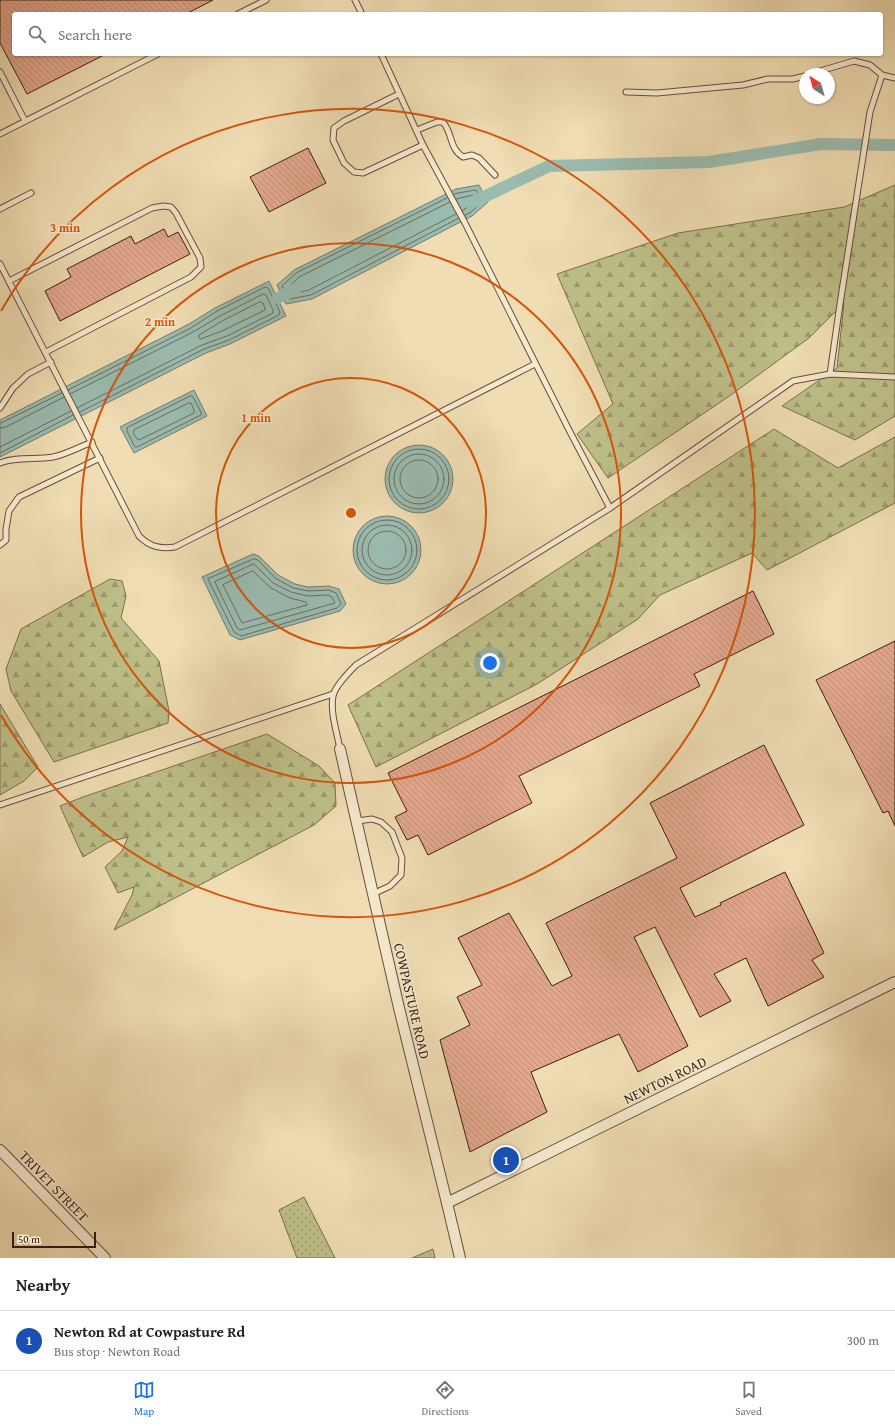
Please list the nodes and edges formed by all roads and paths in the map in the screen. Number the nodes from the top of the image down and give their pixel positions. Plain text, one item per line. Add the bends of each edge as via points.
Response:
1 (266, 0) edge
2 (355, 0) edge
3 (242, 12) edge
4 (361, 12) edge
5 (154, 56) edge
6 (382, 56) edge
7 (830, 68) edge
8 (0, 72) edge
9 (882, 75) junction
10 (799, 78) edge
11 (895, 78) edge
12 (626, 92) dead end
13 (399, 94) junction
14 (25, 121) junction
15 (417, 130) junction
16 (0, 134) edge
17 (424, 145) junction
18 (495, 175) dead end
19 (31, 193) dead end
20 (0, 209) edge
21 (0, 264) edge
22 (9, 281) junction
23 (46, 352) junction
24 (51, 362) junction
25 (535, 364) junction
26 (830, 374) junction
27 (895, 377) edge
28 (0, 408) edge
29 (92, 442) junction
30 (100, 458) junction
31 (0, 463) edge
32 (610, 508) junction
33 (0, 545) edge
34 (334, 694) junction
35 (340, 749) joint
36 (0, 804) edge
37 (357, 822) junction
38 (373, 894) junction
39 (895, 982) edge
40 (0, 1150) edge
41 (448, 1203) junction
42 (105, 1258) edge
43 (460, 1258) edge

1 - 3 lane
2 - 4 lane
5 - 14 lane
6 - 13 lane
7 - 9 lane via 854,61 870,65
8 - 14 lane
9 - 11 lane
9 - 26 lane via 870,112
10 - 12 lane via 768,79 743,86 696,90
13 - 15 lane
13 - 17 lane via 334,128 333,140 339,155 354,172 363,173
14 - 16 lane
15 - 17 lane
15 - 18 lane via 443,122 455,152 463,157 472,155 479,158
17 - 25 lane
19 - 20 lane
21 - 22 lane
22 - 23 lane
22 - 23 lane via 152,208 163,206 171,207 176,213 200,258 200,267 191,277
23 - 24 lane
24 - 28 lane via 28,374 13,388
24 - 29 lane
25 - 30 lane via 175,547 164,548 147,543 139,536
25 - 32 lane
26 - 27 lane
26 - 32 lane via 794,381
29 - 30 lane
29 - 31 lane via 53,457
30 - 33 lane via 20,497 9,512 6,540
32 - 34 lane via 356,665 344,677
34 - 35 lane via 333,717
34 - 36 lane
35 - 37 street, COWPASTURE ROAD
37 - 38 street, COWPASTURE ROAD
37 - 38 lane via 372,819 381,822 392,832 402,858 402,875 390,886
38 - 41 street, COWPASTURE ROAD
39 - 41 street, NEWTON ROAD
40 - 42 street, TRIVET STREET
41 - 43 street, COWPASTURE ROAD

